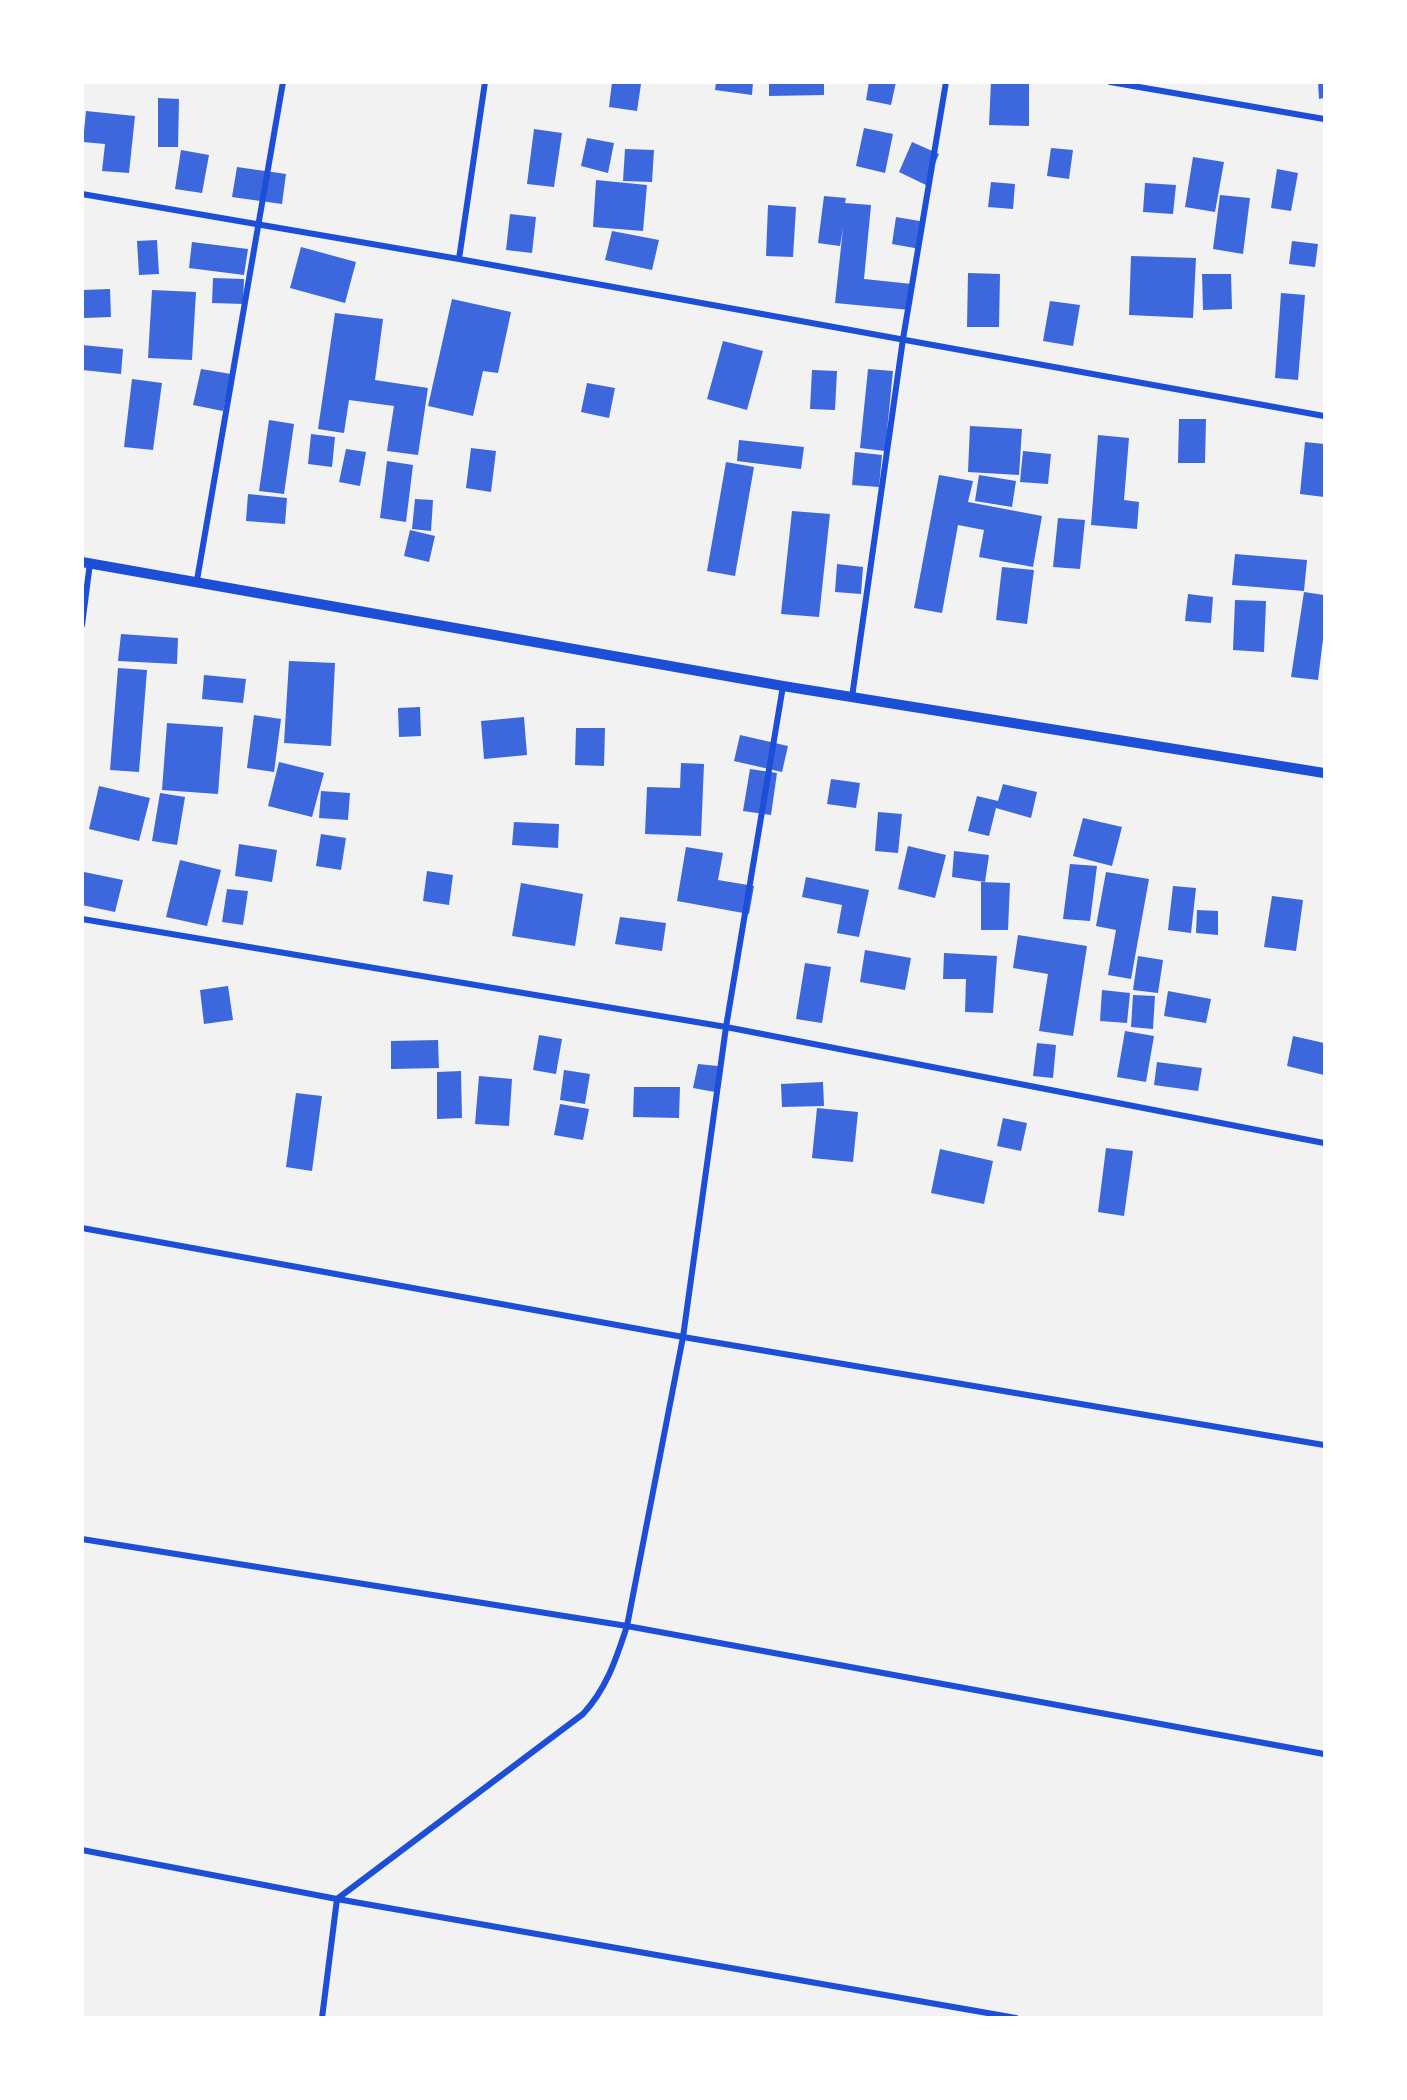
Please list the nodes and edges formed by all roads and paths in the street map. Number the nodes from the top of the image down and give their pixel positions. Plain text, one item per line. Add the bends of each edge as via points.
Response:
1 (283, 82) edge
2 (485, 82) edge
3 (946, 82) edge
4 (1110, 82) edge
5 (1324, 119) edge
6 (82, 194) edge
7 (260, 226) junction
8 (459, 259) junction
9 (903, 339) junction
10 (1324, 416) edge
11 (86, 562) edge
12 (197, 580) junction
13 (82, 625) edge
14 (783, 686) junction
15 (852, 697) junction
16 (1324, 773) edge
17 (82, 919) edge
18 (726, 1027) junction
19 (1324, 1143) edge
20 (82, 1228) edge
21 (683, 1337) junction
22 (1324, 1444) edge
23 (82, 1539) edge
24 (627, 1626) junction
25 (1324, 1754) edge
26 (82, 1850) edge
27 (337, 1899) junction
28 (322, 2018) edge
29 (1016, 2018) edge

1 - 7 street
2 - 8 street
3 - 9 street
4 - 5 street
6 - 7 street
7 - 8 street
7 - 12 street
8 - 9 street
9 - 10 street
9 - 15 street
11 - 12 street
11 - 13 street
12 - 14 street
14 - 15 street
14 - 18 street
15 - 16 street
17 - 18 street
18 - 19 street
18 - 21 street
20 - 21 street
21 - 22 street
21 - 24 street
23 - 24 street
24 - 25 street
24 - 27 street via 599,1697 583,1714
26 - 27 street
27 - 28 street
27 - 29 street

